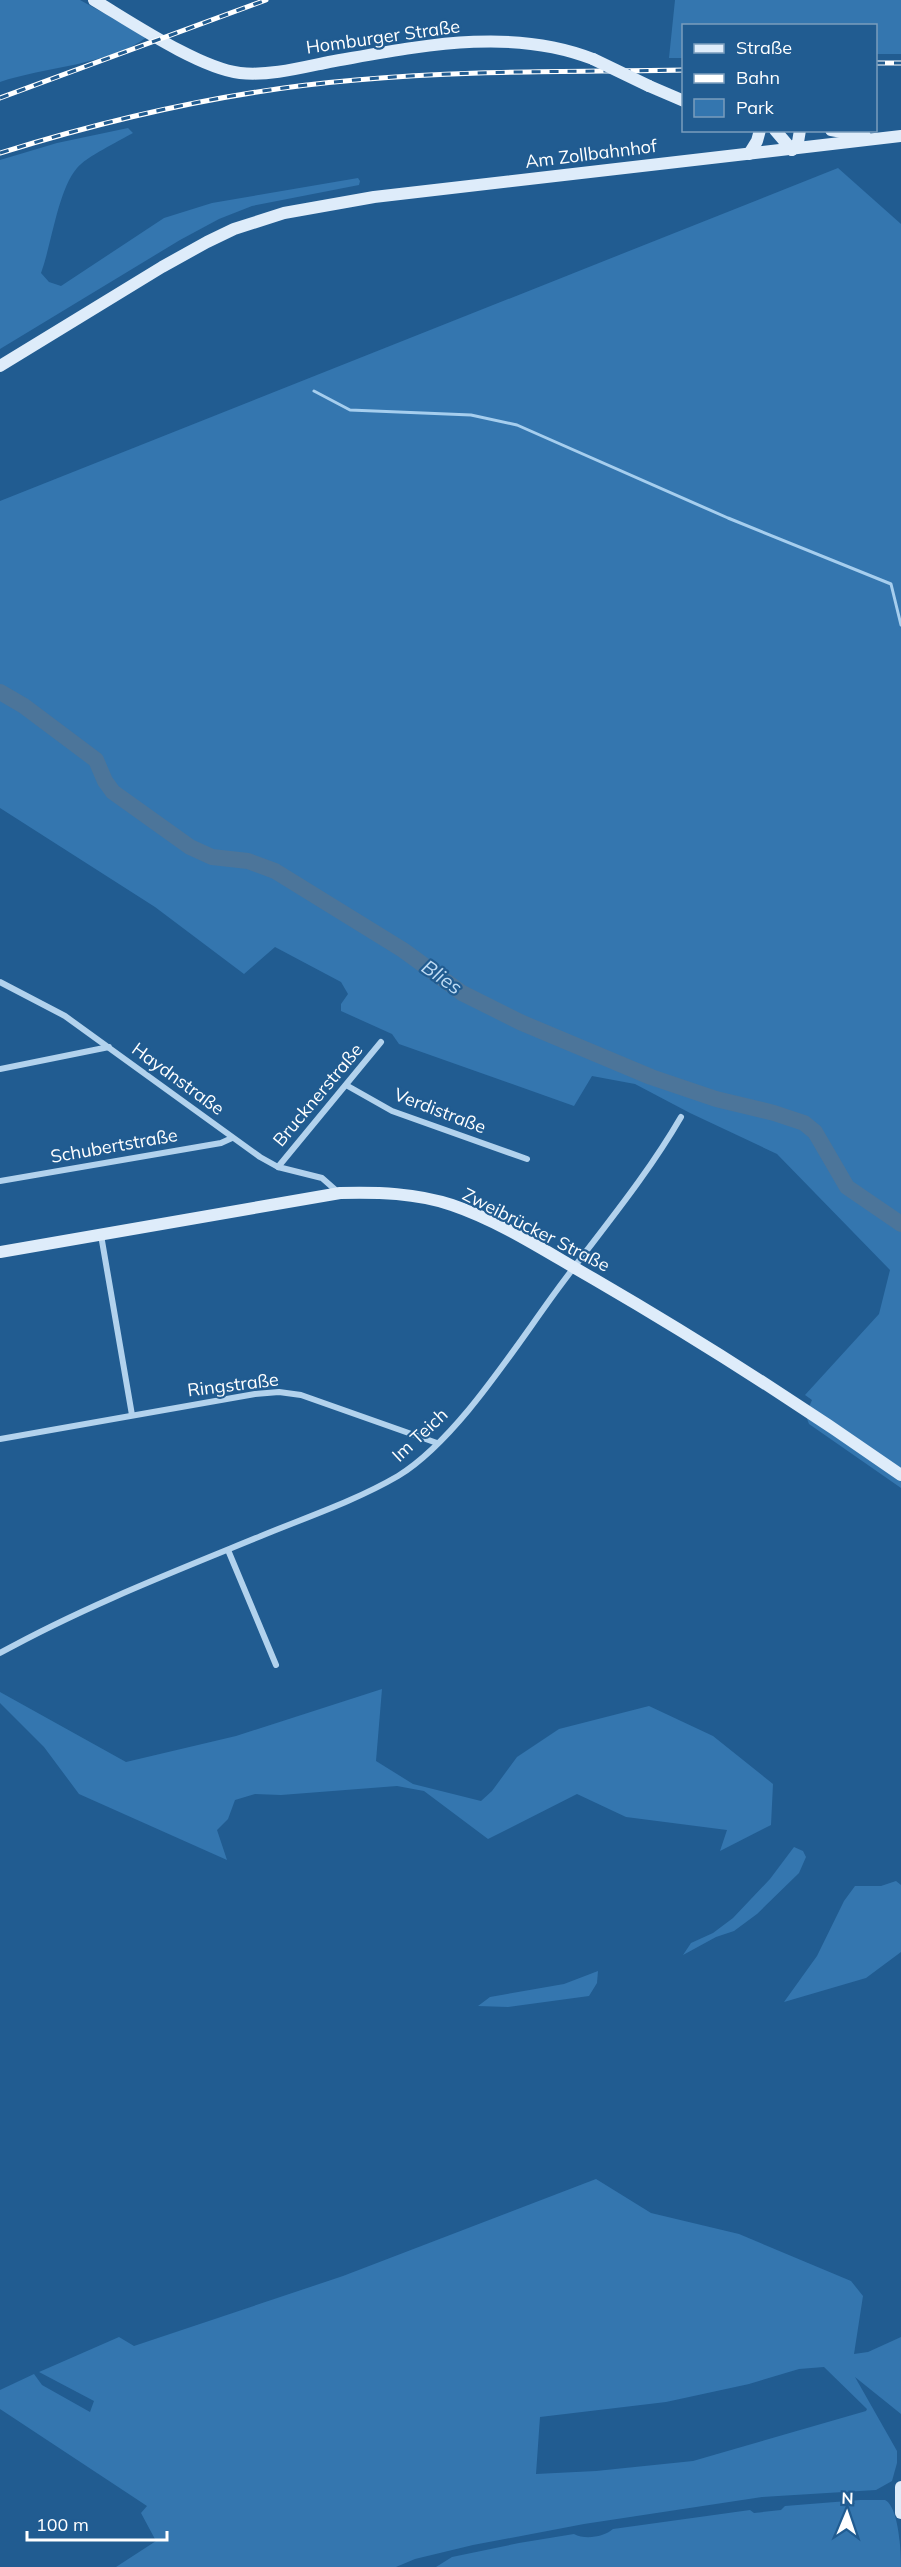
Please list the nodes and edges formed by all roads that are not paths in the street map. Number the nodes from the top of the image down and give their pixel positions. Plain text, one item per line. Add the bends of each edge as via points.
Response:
1 (94, 0) edge
2 (682, 100) edge
3 (759, 132) edge
4 (777, 132) edge
5 (800, 132) edge
6 (842, 132) edge
7 (901, 136) edge
8 (881, 139) junction
9 (792, 150) junction
10 (749, 154) junction
11 (0, 366) edge
12 (0, 982) edge
13 (381, 1042) dead end
14 (109, 1047) junction
15 (0, 1069) edge
16 (346, 1084) junction
17 (681, 1117) dead end
18 (232, 1138) junction
19 (527, 1158) dead end
20 (278, 1167) junction
21 (0, 1181) edge
22 (339, 1193) junction
23 (101, 1235) junction
24 (0, 1252) edge
25 (573, 1268) junction
26 (132, 1415) junction
27 (0, 1439) edge
28 (437, 1443) junction
29 (901, 1475) edge
30 (228, 1550) junction
31 (0, 1653) edge
32 (276, 1665) dead end
33 (901, 2487) edge
34 (901, 2512) edge

1 - 2 main road, Homburger Straße, bridge via 199,59 238,73 272,72 393,51 492,41 543,44 593,59
3 - 10 main road
4 - 9 main road
5 - 9 main road
6 - 8 main road
7 - 8 main road, Am Zollbahnhof
8 - 9 main road, Am Zollbahnhof
9 - 10 main road, Am Zollbahnhof
10 - 11 main road, Am Zollbahnhof via 321,204 284,213 234,229 162,267
12 - 14 street, Haydnstraße via 45,1004
13 - 16 street, Brucknerstraße
14 - 15 street
14 - 18 street, Haydnstraße
16 - 19 street, Verdistraße via 392,1111
16 - 20 street, Brucknerstraße
17 - 25 street, Im Teich via 636,1189
18 - 20 street, Haydnstraße
18 - 21 street, Schubertstraße
20 - 22 street, Haydnstraße via 322,1178
22 - 23 main road, Zweibrücker Straße
22 - 25 main road, Zweibrücker Straße via 391,1193 452,1205
23 - 24 main road, Zweibrücker Straße
23 - 26 street
25 - 28 street, Im Teich via 478,1396
25 - 29 main road, Zweibrücker Straße via 709,1347
26 - 27 street, Ringstraße
26 - 28 street, Ringstraße via 279,1392 324,1402
28 - 30 street, Im Teich via 400,1474 377,1487
30 - 31 street, Im Teich via 131,1590
30 - 32 street
33 - 34 main road

